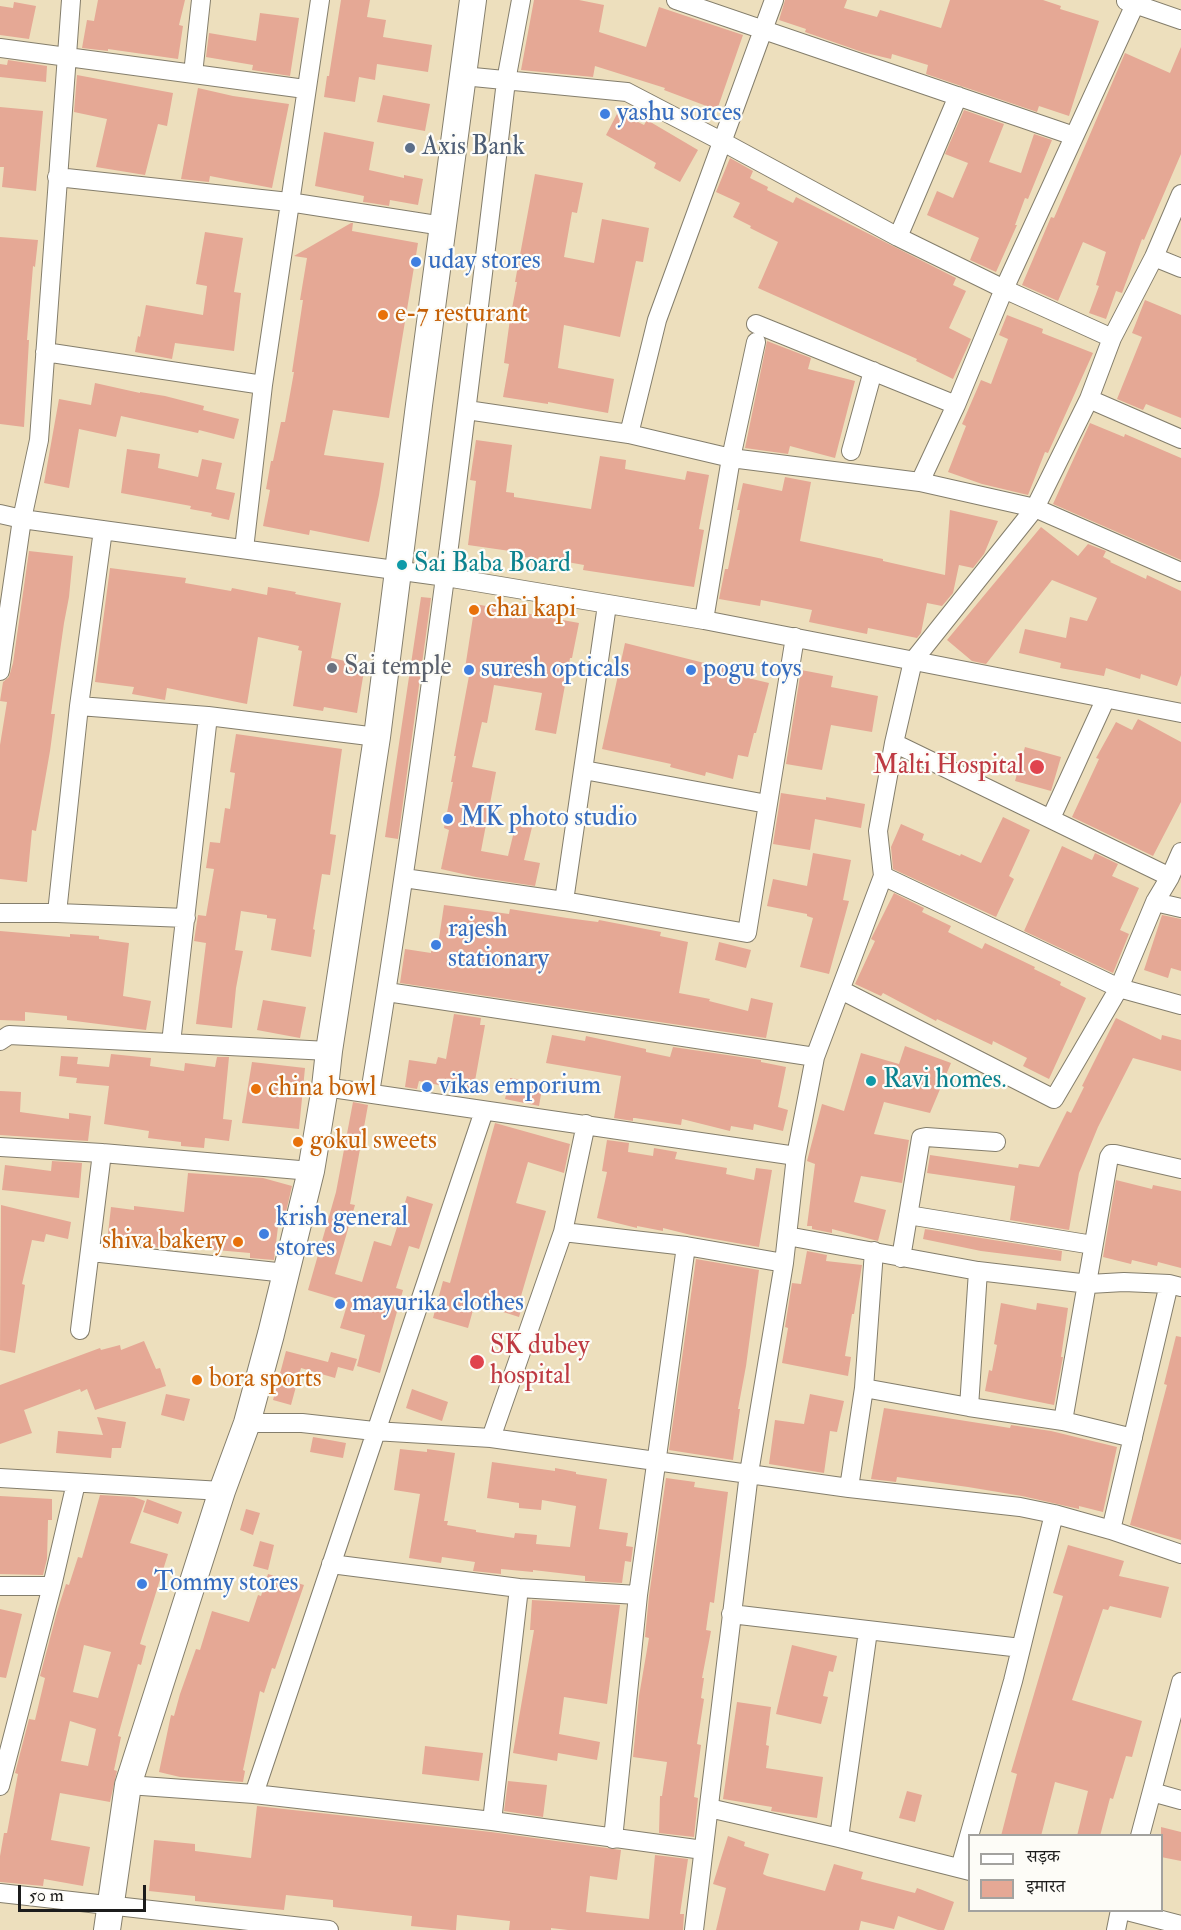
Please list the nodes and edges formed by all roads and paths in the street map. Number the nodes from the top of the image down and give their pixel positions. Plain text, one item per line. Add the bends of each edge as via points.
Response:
1 (71, 0) edge
2 (201, 0) edge
3 (320, 0) edge
4 (473, 0) edge
5 (521, 0) edge
6 (676, 0) edge
7 (774, 0) edge
8 (1132, 1) edge
9 (1181, 20) edge
10 (763, 28) junction
11 (0, 48) edge
12 (66, 58) junction
13 (193, 74) junction
14 (463, 76) junction
15 (506, 81) junction
16 (305, 89) junction
17 (958, 96) junction
18 (1074, 136) junction
19 (723, 142) junction
20 (57, 177) junction
21 (1181, 194) edge
22 (289, 202) junction
23 (443, 226) junction
24 (898, 237) junction
25 (1154, 257) junction
26 (1181, 268) edge
27 (1004, 289) junction
28 (1112, 338) junction
29 (45, 352) junction
30 (873, 371) junction
31 (263, 385) junction
32 (1089, 399) junction
33 (956, 405) junction
34 (467, 410) junction
35 (629, 434) junction
36 (1181, 439) edge
37 (851, 451) dead end
38 (731, 458) junction
39 (920, 482) junction
40 (1035, 508) junction
41 (0, 514) edge
42 (22, 519) junction
43 (102, 530) junction
44 (244, 549) junction
45 (398, 572) junction
46 (1181, 572) edge
47 (446, 577) junction
48 (607, 605) junction
49 (704, 620) junction
50 (795, 637) junction
51 (913, 661) junction
52 (0, 671) edge
53 (1106, 698) junction
54 (79, 706) junction
55 (1181, 713) edge
56 (208, 716) junction
57 (377, 737) junction
58 (894, 743) junction
59 (584, 770) junction
60 (767, 804) junction
61 (1050, 818) junction
62 (1181, 852) edge
63 (883, 876) junction
64 (1170, 877) junction
65 (404, 878) junction
66 (564, 901) junction
67 (1155, 902) junction
68 (1181, 908) edge
69 (0, 913) edge
70 (57, 913) junction
71 (186, 918) junction
72 (1119, 988) junction
73 (841, 990) junction
74 (387, 992) junction
75 (1181, 1005) edge
76 (0, 1041) edge
77 (171, 1043) junction
78 (329, 1052) junction
79 (815, 1057) junction
80 (325, 1087) junction
81 (370, 1093) junction
82 (484, 1111) junction
83 (586, 1124) junction
84 (996, 1142) dead end
85 (0, 1147) edge
86 (102, 1153) junction
87 (796, 1156) junction
88 (1181, 1168) edge
89 (311, 1171) junction
90 (908, 1215) junction
91 (563, 1232) junction
92 (787, 1236) junction
93 (1093, 1245) junction
94 (686, 1246) junction
95 (874, 1251) junction
96 (91, 1252) junction
97 (901, 1258) junction
98 (784, 1263) junction
99 (978, 1271) junction
100 (286, 1273) junction
101 (1089, 1284) junction
102 (1175, 1286) edge
103 (80, 1330) dead end
104 (864, 1388) junction
105 (969, 1407) junction
106 (1063, 1421) junction
107 (247, 1423) junction
108 (374, 1431) junction
109 (491, 1438) junction
110 (1133, 1438) junction
111 (657, 1460) junction
112 (748, 1473) junction
113 (0, 1478) edge
114 (76, 1483) junction
115 (849, 1488) junction
116 (222, 1491) junction
117 (1054, 1514) junction
118 (1111, 1530) junction
119 (1181, 1554) edge
120 (331, 1564) junction
121 (0, 1586) edge
122 (52, 1586) junction
123 (519, 1588) junction
124 (638, 1595) junction
125 (731, 1614) junction
126 (868, 1631) junction
127 (1021, 1648) junction
128 (1181, 1682) edge
129 (0, 1781) edge
130 (128, 1785) junction
131 (1152, 1792) junction
132 (254, 1794) junction
133 (1181, 1800) edge
134 (709, 1808) junction
135 (492, 1821) junction
136 (974, 1834) edge
137 (1141, 1834) edge
138 (839, 1838) junction
139 (613, 1839) junction
140 (703, 1850) junction
141 (965, 1870) edge
142 (0, 1893) edge
143 (1122, 1912) edge
144 (1126, 1912) edge
145 (108, 1918) edge
146 (1181, 1925) edge
147 (329, 1930) edge
148 (693, 1930) edge
149 (1116, 1930) edge

1 - 12 street
2 - 13 street
3 - 16 street
4 - 14 street
5 - 15 street
6 - 10 street
7 - 10 street
8 - 9 street
8 - 18 street
10 - 17 street
10 - 19 street
11 - 12 street
12 - 13 street
12 - 20 street
13 - 16 street
14 - 15 street
14 - 23 street
15 - 19 street via 627,92
15 - 34 street
16 - 22 street
17 - 18 street
17 - 24 street
18 - 27 street
19 - 24 street
19 - 35 street via 657,320
20 - 22 street
20 - 29 street
21 - 25 street
22 - 23 street
22 - 31 street
23 - 45 street
24 - 27 street
25 - 26 street
25 - 28 street
27 - 28 street
27 - 33 street
28 - 32 street
29 - 31 street
29 - 42 street via 39,440
30 - 33 street
30 - 37 street
30 - 38 street via 756,333
31 - 44 street
32 - 36 street
32 - 40 street
33 - 39 street
34 - 35 street
34 - 47 street
35 - 38 street
38 - 39 street
38 - 49 street
39 - 40 street
40 - 46 street
40 - 51 street
41 - 42 street
42 - 43 street
42 - 52 street
43 - 44 street
43 - 54 street
44 - 45 street
45 - 47 street
45 - 57 street
47 - 48 street
47 - 65 street
48 - 49 street
48 - 59 street
49 - 50 street
50 - 51 street
50 - 60 street
51 - 53 street
51 - 58 street
53 - 55 street
53 - 61 street
54 - 56 street
54 - 70 street
56 - 57 street
56 - 71 street
57 - 78 street
58 - 61 street
58 - 63 street via 878,831
59 - 60 street
59 - 66 street
60 - 66 street via 747,933
61 - 64 street
62 - 64 street
63 - 72 street
63 - 73 street
64 - 67 street
65 - 66 street
65 - 74 street
67 - 68 street
67 - 72 street
69 - 70 street
70 - 71 street
71 - 77 street
72 - 73 street via 1054,1099
72 - 75 street
73 - 79 street
74 - 79 street
74 - 81 street
76 - 77 street via 9,1035
77 - 78 street
78 - 80 street
79 - 87 street
80 - 81 street
80 - 89 street
81 - 82 street
82 - 83 street
82 - 108 street
83 - 87 street
83 - 91 street
84 - 90 street via 921,1138
85 - 86 street
86 - 89 street
86 - 96 street
87 - 92 street
88 - 93 street via 1112,1154
89 - 100 street
90 - 93 street
90 - 97 street
91 - 94 street
91 - 109 street
92 - 95 street
92 - 98 street
93 - 101 street
94 - 98 street
94 - 111 street
95 - 97 street
95 - 104 street
96 - 100 street
96 - 103 street
97 - 99 street
98 - 112 street
99 - 101 street
99 - 105 street
100 - 107 street
101 - 102 street
101 - 106 street
102 - 110 street
104 - 105 street
104 - 115 street
105 - 106 street
106 - 110 street
107 - 108 street
107 - 116 street
108 - 109 street
108 - 120 street
109 - 111 street
110 - 118 street
111 - 112 street
111 - 124 street
112 - 115 street
112 - 125 street
113 - 114 street
114 - 116 street
114 - 122 street
115 - 117 street
116 - 130 street
117 - 118 street
117 - 127 street
118 - 119 street
120 - 123 street
120 - 132 street
121 - 122 street
122 - 129 street
123 - 124 street
123 - 135 street
124 - 139 street
125 - 126 street
125 - 134 street
126 - 127 street
126 - 138 street
127 - 136 street
128 - 131 street
130 - 132 street
130 - 145 street
131 - 133 street
131 - 137 street
132 - 135 street
134 - 138 street
134 - 140 street
135 - 139 street
138 - 141 street
139 - 140 street
140 - 148 street
142 - 145 street
143 - 149 street
144 - 146 street
145 - 147 street

